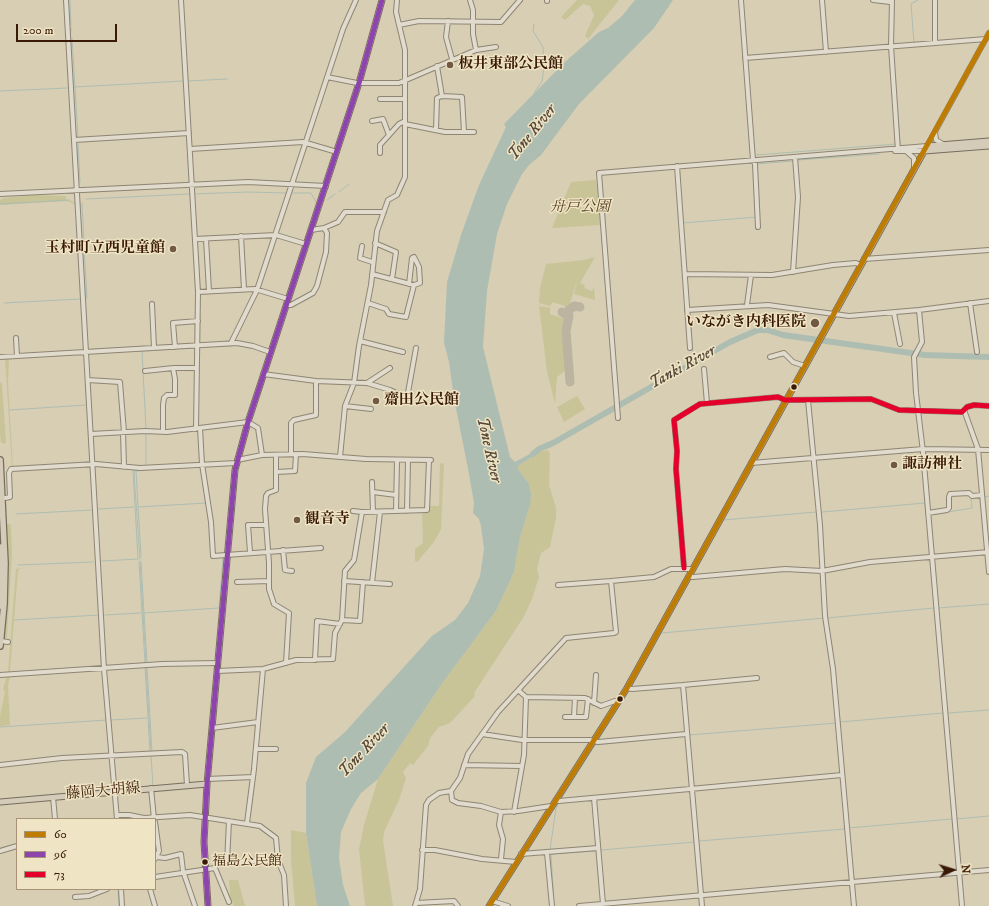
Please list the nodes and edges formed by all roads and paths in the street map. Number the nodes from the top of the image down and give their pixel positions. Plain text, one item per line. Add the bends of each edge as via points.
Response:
1 (66, 0) edge
2 (181, 0) edge
3 (356, 0) edge
4 (382, 0) edge
5 (397, 0) edge
6 (470, 0) edge
7 (520, 0) edge
8 (741, 0) edge
9 (822, 0) edge
10 (873, 0) edge
11 (935, 0) edge
12 (891, 1) edge
13 (474, 20) junction
14 (448, 21) junction
15 (399, 25) junction
16 (989, 33) edge
17 (986, 39) junction
18 (935, 43) junction
19 (891, 46) junction
20 (496, 47) dead end
21 (476, 50) junction
22 (826, 52) junction
23 (745, 58) junction
24 (452, 59) junction
25 (437, 66) junction
26 (327, 76) junction
27 (405, 80) junction
28 (359, 83) junction
29 (442, 96) junction
30 (380, 99) dead end
31 (405, 99) junction
32 (372, 121) dead end
33 (404, 123) junction
34 (936, 128) junction
35 (436, 130) junction
36 (464, 132) junction
37 (474, 132) dead end
38 (189, 133) junction
39 (389, 135) junction
40 (74, 140) junction
41 (989, 141) edge
42 (306, 142) junction
43 (943, 144) junction
44 (989, 146) edge
45 (925, 148) junction
46 (190, 149) junction
47 (898, 150) junction
48 (337, 152) junction
49 (905, 152) junction
50 (380, 153) dead end
51 (795, 156) junction
52 (753, 160) junction
53 (677, 166) junction
54 (914, 170) junction
55 (293, 183) junction
56 (192, 185) junction
57 (326, 186) junction
58 (77, 191) junction
59 (0, 194) edge
60 (384, 212) junction
61 (758, 227) dead end
62 (324, 228) junction
63 (311, 230) junction
64 (276, 235) junction
65 (241, 236) junction
66 (195, 239) junction
67 (206, 239) junction
68 (375, 243) junction
69 (306, 244) junction
70 (362, 246) dead end
71 (989, 250) edge
72 (864, 259) junction
73 (372, 262) junction
74 (860, 265) junction
75 (793, 272) junction
76 (372, 274) junction
77 (685, 274) junction
78 (751, 275) junction
79 (392, 279) junction
80 (408, 284) junction
81 (414, 285) junction
82 (244, 289) junction
83 (257, 290) junction
84 (209, 291) junction
85 (198, 292) junction
86 (288, 299) junction
87 (989, 300) edge
88 (368, 303) junction
89 (970, 303) junction
90 (152, 304) dead end
91 (286, 305) junction
92 (747, 305) junction
93 (687, 310) junction
94 (919, 310) junction
95 (894, 313) junction
96 (833, 314) junction
97 (198, 321) junction
98 (16, 338) dead end
99 (360, 341) junction
100 (231, 343) junction
101 (900, 344) dead end
102 (198, 346) junction
103 (175, 347) junction
104 (154, 348) junction
105 (416, 348) dead end
106 (690, 348) dead end
107 (86, 352) junction
108 (270, 352) junction
109 (403, 352) dead end
110 (977, 352) dead end
111 (17, 356) junction
112 (0, 357) edge
113 (770, 357) dead end
114 (805, 366) junction
115 (173, 368) junction
116 (197, 368) junction
117 (390, 368) dead end
118 (704, 369) dead end
119 (145, 371) dead end
120 (263, 374) junction
121 (88, 380) junction
122 (316, 381) junction
123 (354, 383) junction
124 (367, 383) junction
125 (785, 400) junction
126 (808, 400) junction
127 (706, 403) junction
128 (345, 406) junction
129 (989, 406) edge
130 (371, 409) dead end
131 (919, 410) junction
132 (964, 410) junction
133 (618, 416) dead end
134 (248, 422) junction
135 (198, 428) junction
136 (162, 431) junction
137 (123, 432) junction
138 (91, 434) junction
139 (923, 449) junction
140 (978, 449) junction
141 (989, 450) edge
142 (294, 454) junction
143 (262, 455) junction
144 (276, 455) junction
145 (340, 457) junction
146 (814, 459) junction
147 (0, 460) edge
148 (397, 460) junction
149 (408, 460) junction
150 (237, 461) junction
151 (751, 463) junction
152 (202, 464) junction
153 (92, 465) junction
154 (124, 467) junction
155 (276, 472) junction
156 (372, 482) dead end
157 (373, 492) junction
158 (396, 495) junction
159 (982, 495) junction
160 (1, 499) edge
161 (353, 511) dead end
162 (396, 511) junction
163 (407, 511) junction
164 (362, 512) junction
165 (373, 512) junction
166 (380, 512) junction
167 (928, 513) junction
168 (266, 525) junction
169 (0, 547) edge
170 (321, 548) dead end
171 (283, 550) junction
172 (268, 551) junction
173 (250, 552) junction
174 (988, 552) edge
175 (227, 554) junction
176 (932, 556) junction
177 (684, 568) junction
178 (692, 569) junction
179 (292, 571) dead end
180 (822, 571) junction
181 (989, 572) edge
182 (688, 576) junction
183 (269, 581) junction
184 (344, 581) junction
185 (611, 581) junction
186 (237, 582) dead end
187 (363, 582) junction
188 (372, 583) junction
189 (390, 584) dead end
190 (558, 585) dead end
191 (0, 606) edge
192 (341, 622) junction
193 (8, 642) dead end
194 (0, 643) edge
195 (315, 660) junction
196 (217, 663) junction
197 (286, 663) junction
198 (104, 669) junction
199 (263, 669) junction
200 (217, 671) junction
201 (0, 675) edge
202 (596, 675) dead end
203 (757, 678) dead end
204 (683, 685) junction
205 (627, 688) junction
206 (519, 691) junction
207 (526, 697) junction
208 (575, 698) junction
209 (588, 699) junction
210 (618, 702) junction
211 (594, 703) junction
212 (565, 717) dead end
213 (574, 717) junction
214 (258, 722) junction
215 (212, 728) junction
216 (482, 734) junction
217 (686, 734) junction
218 (525, 740) junction
219 (593, 741) junction
220 (276, 749) dead end
221 (256, 750) junction
222 (111, 755) junction
223 (0, 765) edge
224 (464, 765) junction
225 (522, 766) junction
226 (842, 775) junction
227 (253, 777) junction
228 (207, 781) junction
229 (187, 785) junction
230 (151, 788) junction
231 (691, 788) junction
232 (451, 791) junction
233 (115, 792) junction
234 (53, 797) junction
235 (594, 798) junction
236 (556, 800) junction
237 (0, 802) edge
238 (551, 806) junction
239 (501, 812) junction
240 (514, 812) junction
241 (117, 817) edge
242 (205, 817) junction
243 (55, 818) edge
244 (144, 818) edge
245 (155, 818) edge
246 (156, 819) edge
247 (229, 821) junction
248 (247, 823) junction
249 (156, 826) edge
250 (16, 846) edge
251 (598, 848) junction
252 (0, 850) edge
253 (422, 850) junction
254 (547, 853) junction
255 (521, 854) junction
256 (156, 858) edge
257 (278, 860) junction
258 (501, 860) junction
259 (516, 862) junction
260 (206, 870) junction
261 (989, 870) edge
262 (959, 872) junction
263 (184, 873) junction
264 (156, 877) edge
265 (852, 881) junction
266 (104, 890) edge
267 (121, 890) edge
268 (150, 890) edge
269 (701, 895) junction
270 (75, 897) dead end
271 (228, 902) dead end
272 (490, 903) edge
273 (416, 905) edge
274 (605, 905) edge
275 (122, 906) edge
276 (155, 906) edge
277 (195, 906) edge
278 (208, 906) edge
279 (286, 906) edge
280 (458, 906) edge
281 (508, 906) edge
282 (552, 906) edge
283 (579, 906) edge
284 (702, 906) edge
285 (854, 906) edge
286 (962, 906) edge

1 - 40 street
2 - 38 street
3 - 26 street via 342,29
4 - 28 main road
5 - 15 street
6 - 13 street
7 - 13 street via 501,22
8 - 23 street
9 - 22 street
10 - 12 street
11 - 18 street
12 - 19 street
13 - 14 street
13 - 21 street
14 - 15 street via 419,21
14 - 24 street via 446,37
15 - 27 street via 405,50
16 - 17 street
17 - 18 street
17 - 34 street
18 - 19 street
19 - 22 street
19 - 47 street
20 - 21 street
21 - 24 street
22 - 23 street
23 - 52 street
24 - 25 street
25 - 27 street
25 - 29 street
26 - 28 street
26 - 42 street
27 - 28 street
27 - 31 street
28 - 48 main road
29 - 35 street via 437,98
29 - 36 street via 462,96
30 - 31 street
31 - 33 street
32 - 39 street via 383,119
33 - 35 street
33 - 39 street via 399,124
33 - 60 street via 405,179 397,195 388,200
34 - 43 street via 936,140
34 - 45 street
35 - 36 street
36 - 37 street
38 - 40 street
38 - 46 street
39 - 50 street via 380,146
40 - 58 street
41 - 43 main road
42 - 46 street
42 - 48 street
42 - 55 street
43 - 45 main road
44 - 45 main road
45 - 47 street
45 - 49 street
45 - 54 main road
46 - 56 street
47 - 49 street
47 - 51 street
48 - 57 main road
49 - 54 street via 914,158
51 - 52 street
51 - 75 street via 798,198
52 - 53 street
52 - 61 street
53 - 77 street
53 - 133 street via 602,171 598,174
54 - 72 main road
55 - 56 street
55 - 57 street
55 - 64 street
56 - 58 street
56 - 66 street
57 - 63 main road
58 - 59 street
58 - 107 street
60 - 62 street via 345,212 338,222
60 - 68 street
62 - 63 street
62 - 91 street via 327,233 326,252 317,286 313,293 291,305
63 - 69 main road
64 - 65 street
64 - 69 street
64 - 83 street
65 - 67 street
65 - 82 street
66 - 67 street
66 - 85 street
67 - 84 street
68 - 73 street
68 - 79 street via 396,252
69 - 86 main road
70 - 73 street via 360,258
71 - 72 street
72 - 74 main road
73 - 76 street
74 - 75 street via 833,265
74 - 96 main road
75 - 78 street
76 - 79 street
76 - 88 street
77 - 78 street
77 - 93 street
78 - 92 street
79 - 80 street
80 - 81 street
80 - 81 street via 414,257 419,267 420,283
81 - 88 street via 406,318 389,314 386,309
82 - 83 street
82 - 84 street
83 - 86 street
83 - 100 street
84 - 85 street
85 - 97 street
86 - 91 main road
87 - 89 street
88 - 99 street
89 - 94 street
89 - 110 street
90 - 104 street
91 - 108 main road
92 - 93 street
92 - 96 street via 776,305
93 - 106 street
94 - 95 street
94 - 131 street via 922,342 914,357
95 - 96 street via 849,316
95 - 101 street
96 - 114 main road
97 - 102 street
97 - 103 street via 173,323
98 - 111 street
99 - 109 street
99 - 123 street
100 - 102 street
100 - 108 street via 245,344
102 - 103 street
102 - 116 street
103 - 104 street
104 - 107 street
105 - 124 street via 407,398
107 - 111 street
107 - 121 street
108 - 120 main road
111 - 112 street
113 - 114 street via 784,353 793,362
114 - 125 main road
115 - 116 street
115 - 119 street
115 - 136 street via 175,395 167,395 164,398
116 - 135 street
117 - 124 street
118 - 127 street
120 - 122 street
120 - 134 main road
121 - 137 street via 120,382
121 - 138 street
122 - 123 street
122 - 142 street via 316,415 291,422
123 - 124 street
123 - 128 street
125 - 126 street
125 - 127 street via 778,397
125 - 151 main road
126 - 131 street via 871,399 895,409
126 - 146 street
127 - 177 street via 674,420
128 - 130 street
128 - 145 street
129 - 132 street via 974,405
131 - 132 street
131 - 139 street
132 - 140 street
134 - 135 street
134 - 143 street via 258,428
134 - 150 main road
135 - 136 street
135 - 152 street
136 - 137 street
137 - 138 street
137 - 154 street
138 - 153 street
139 - 140 street
139 - 146 street
139 - 167 street
140 - 141 street
140 - 159 street
142 - 144 street
142 - 145 street
142 - 155 street via 295,471
143 - 144 street
143 - 150 street
144 - 155 street
145 - 148 street
146 - 151 street
146 - 180 street
147 - 160 highway
148 - 149 street
148 - 158 street
149 - 163 street
149 - 163 street via 430,460 428,509
150 - 152 street
150 - 175 main road
151 - 178 main road
152 - 154 street
152 - 175 street via 213,556
153 - 154 street
153 - 160 street via 10,470 10,497
153 - 198 street
155 - 168 street via 276,490 266,496
156 - 157 street
157 - 158 street
157 - 165 street
158 - 162 street
159 - 167 street via 950,494 947,510
159 - 174 street
160 - 194 highway via 5,569
161 - 164 street
162 - 163 street
162 - 166 street
164 - 165 street
164 - 184 street via 354,560 345,571
165 - 166 street
166 - 188 street
167 - 176 street
168 - 172 street
168 - 173 street via 248,525
169 - 191 highway
170 - 171 street
171 - 172 street
171 - 179 street via 285,570
172 - 173 street
172 - 183 street
173 - 175 street
174 - 176 street
174 - 181 street
175 - 196 main road
176 - 180 street via 870,562
176 - 262 street
177 - 178 street
177 - 185 street via 671,569 654,577
178 - 182 main road
180 - 182 street via 785,569
180 - 226 street
182 - 205 main road
183 - 186 street
183 - 197 street via 268,590 274,604 289,613
184 - 187 street
184 - 192 street
185 - 190 street
185 - 206 street via 616,632 566,638
187 - 188 street
187 - 192 street via 362,622
188 - 189 street
192 - 195 street via 335,633 333,659
192 - 195 street via 318,621
193 - 194 street
195 - 197 street
196 - 198 street
196 - 200 main road
197 - 199 street
198 - 201 street
198 - 222 street
199 - 200 street
199 - 214 street
200 - 215 main road
202 - 211 street
203 - 204 street
204 - 205 street
204 - 217 street
205 - 210 main road
206 - 207 street
206 - 216 street via 498,712
207 - 208 street
207 - 218 street
208 - 209 street
208 - 213 street
209 - 211 street
209 - 213 street via 586,717
210 - 211 street via 600,706
210 - 219 main road
212 - 213 street
214 - 215 street
214 - 221 street
215 - 228 main road
216 - 218 street
216 - 224 street via 468,754
217 - 219 street
217 - 231 street
218 - 219 street
218 - 225 street
219 - 236 main road
220 - 221 street
221 - 227 street
222 - 223 street
222 - 229 street via 183,752
222 - 233 street
224 - 225 street
224 - 232 street via 460,778
225 - 240 street
226 - 231 street
226 - 265 street
227 - 228 street
227 - 248 street
228 - 229 main road, 藤岡大胡線
228 - 242 main road
229 - 230 main road, 藤岡大胡線
230 - 233 main road, 藤岡大胡線
230 - 245 street
231 - 235 street
231 - 269 street
232 - 239 street via 452,800 458,804 481,806
232 - 253 street via 439,793 427,803
233 - 234 main road, 藤岡大胡線
233 - 241 street
234 - 237 main road, 藤岡大胡線
234 - 243 street
235 - 236 street
235 - 251 street
236 - 238 main road
238 - 240 street
238 - 255 main road
239 - 240 street
239 - 258 street
241 - 244 street via 129,815
242 - 246 street via 190,815
242 - 247 street
242 - 260 main road
247 - 248 street
247 - 257 street via 227,863
248 - 257 street via 260,826 275,835
249 - 256 street via 159,849
250 - 252 street
251 - 254 street
251 - 274 street
253 - 258 street
253 - 273 street via 420,889
254 - 255 street
254 - 282 street
255 - 259 main road
256 - 263 street via 181,854
257 - 279 street via 284,875
258 - 259 street
259 - 272 main road
260 - 263 street
260 - 271 street via 215,868
260 - 278 main road
261 - 262 street
262 - 265 street
262 - 286 street
263 - 264 street
263 - 277 street
265 - 269 street
265 - 285 street
266 - 270 street via 89,896
267 - 275 street
268 - 276 street
269 - 274 street
269 - 284 street
272 - 281 street
273 - 280 street via 454,901
274 - 283 street

